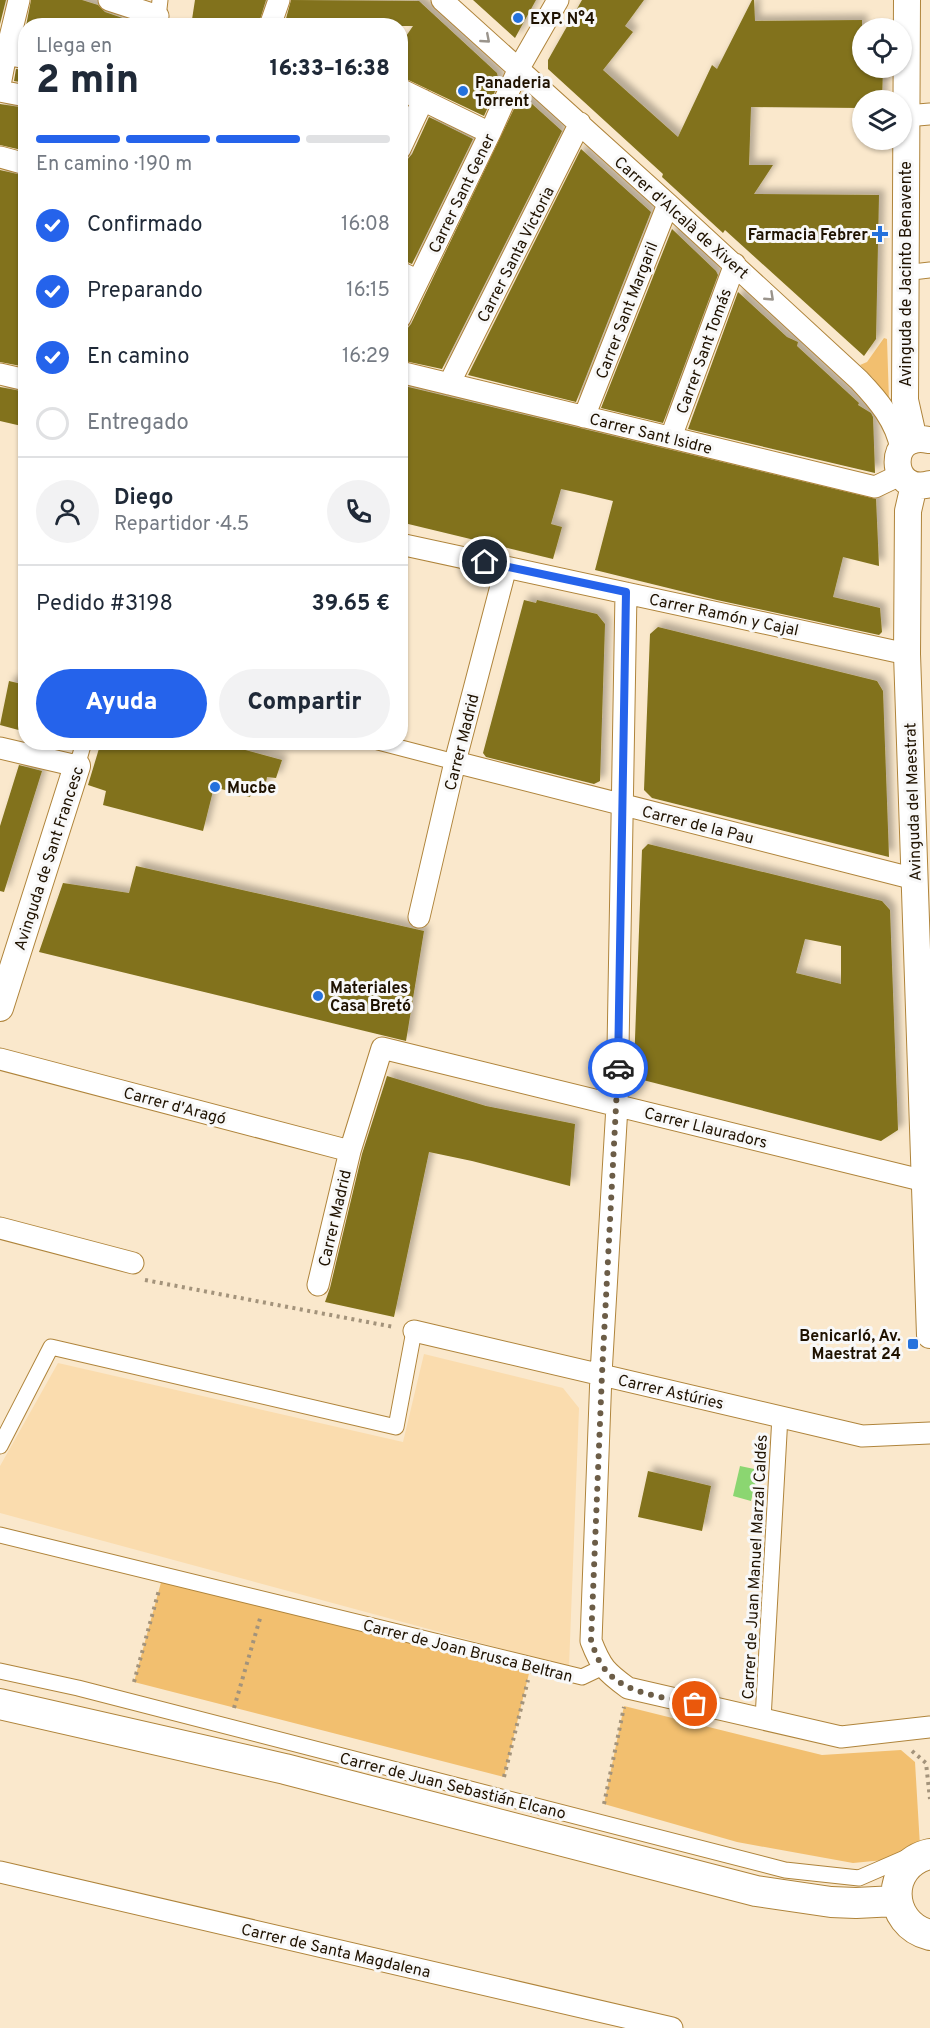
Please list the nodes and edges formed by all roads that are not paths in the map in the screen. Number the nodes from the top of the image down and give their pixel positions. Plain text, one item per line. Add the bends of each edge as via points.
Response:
1 (19, 0) edge
2 (109, 0) edge
3 (279, 0) edge
4 (442, 0) edge
5 (558, 0) edge
6 (907, 0) edge
7 (159, 14) edge
8 (18, 18) edge
9 (273, 18) edge
10 (18, 19) edge
11 (16, 56) edge
12 (519, 68) junction
13 (0, 85) edge
14 (0, 91) edge
15 (408, 93) edge
16 (18, 94) edge
17 (423, 100) junction
18 (918, 115) edge
19 (580, 123) junction
20 (408, 132) edge
21 (490, 133) junction
22 (0, 157) edge
23 (18, 162) edge
24 (668, 204) junction
25 (735, 264) junction
26 (930, 270) edge
27 (904, 273) junction
28 (409, 277) edge
29 (0, 374) edge
30 (408, 374) edge
31 (18, 378) edge
32 (449, 384) junction
33 (584, 417) junction
34 (671, 437) junction
35 (915, 443) edge
36 (915, 482) edge
37 (408, 546) edge
38 (506, 567) junction
39 (626, 592) junction
40 (907, 654) junction
41 (0, 748) edge
42 (18, 749) edge
43 (27, 750) edge
44 (408, 750) edge
45 (80, 754) edge
46 (455, 762) junction
47 (622, 805) junction
48 (915, 879) junction
49 (419, 917) dead end
50 (0, 1008) edge
51 (381, 1048) joint
52 (0, 1059) edge
53 (617, 1106) junction
54 (350, 1151) junction
55 (928, 1180) edge
56 (0, 1228) edge
57 (133, 1263) road end
58 (318, 1285) dead end
59 (414, 1330) joint
60 (930, 1335) edge
61 (602, 1374) junction
62 (780, 1416) junction
63 (930, 1433) edge
64 (0, 1446) edge
65 (0, 1535) edge
66 (603, 1667) junction
67 (0, 1671) edge
68 (0, 1686) edge
69 (0, 1704) edge
70 (763, 1719) junction
71 (930, 1727) edge
72 (285, 1769) junction
73 (917, 1856) edge
74 (0, 1872) edge
75 (896, 1901) junction
76 (930, 1935) edge
77 (672, 2028) edge

1 - 8 street
2 - 7 street
3 - 9 street
4 -> 12 street, Carrer d'Alcalà de Xivert
5 - 12 street, Carrer Sant Gener
6 - 18 street, Avinguda de Jacinto Benavente
10 - 11 street
11 - 13 street
12 - 19 street, Carrer d'Alcalà de Xivert
12 - 21 street, Carrer Sant Gener
14 - 16 street
15 - 17 street
17 - 20 street
17 - 21 street
18 - 27 street, Avinguda de Jacinto Benavente
19 - 24 street, Carrer d'Alcalà de Xivert
19 - 32 street, Carrer Santa Victoria
21 - 28 street, Carrer Sant Gener
22 - 23 street
24 - 25 street, Carrer d'Alcalà de Xivert
24 - 33 street, Carrer Sant Margaril
25 - 34 street, Carrer Sant Tomás
25 -> 35 street, Carrer d'Alcalà de Xivert via 869,390 896,431
26 - 27 street
27 - 35 street, Avinguda de Jacinto Benavente via 905,400
29 - 31 street
30 - 32 street, Carrer Sant Isidre
32 - 33 street, Carrer Sant Isidre
33 - 34 street, Carrer Sant Isidre
34 - 36 street, Carrer Sant Isidre via 875,487
35 - 36 street, Avinguda de Jacinto Benavente via 897,462
36 - 40 street, Avinguda del Maestrat via 908,511
37 - 38 street, Carrer Ramón y Cajal
38 - 39 street, Carrer Ramón y Cajal
38 - 46 street, Carrer Madrid
39 - 40 street, Carrer Ramón y Cajal
39 - 47 street
40 - 48 street, Avinguda del Maestrat
41 - 42 street
43 - 45 street
44 - 46 street, Carrer de la Pau
45 - 50 street, Avinguda de Sant Francesc
46 - 47 street, Carrer de la Pau
46 - 49 street, Carrer Madrid
47 - 48 street, Carrer de la Pau
47 - 53 street
48 - 55 street, Avinguda del Maestrat
51 - 53 street, Carrer Llauradors
51 - 54 street, Carrer Madrid
52 - 54 street, Carrer d'Aragó
53 - 55 street, Carrer Llauradors
53 - 61 street
54 - 58 street, Carrer Madrid
55 - 60 street, Avinguda del Maestrat
56 - 57 street
59 - 61 street, Carrer Astúries
59 - 64 street via 396,1427 51,1347
61 - 62 street, Carrer Astúries
61 - 66 street via 591,1641
62 - 63 street, Carrer Astúries via 862,1436
62 - 70 street, Carrer de Juan Manuel Marzal Caldés
65 - 66 street, Carrer de Joan Brusca Beltran via 582,1677
66 - 70 street via 628,1689
67 - 73 street, Carrer de Juan Sebastián Elcano via 785,1870 859,1878
68 - 72 main road, Carrer de Juan Sebastián Elcano via 40,1693
69 - 72 main road, Carrer de Juan Sebastián Elcano
70 - 71 street via 841,1737
72 - 75 main road, Carrer de Juan Sebastián Elcano via 756,1890 831,1902
73 - 75 main road via 921,1856 901,1874
74 - 77 street, Carrer de Santa Magdalena
75 - 76 main road via 909,1925

